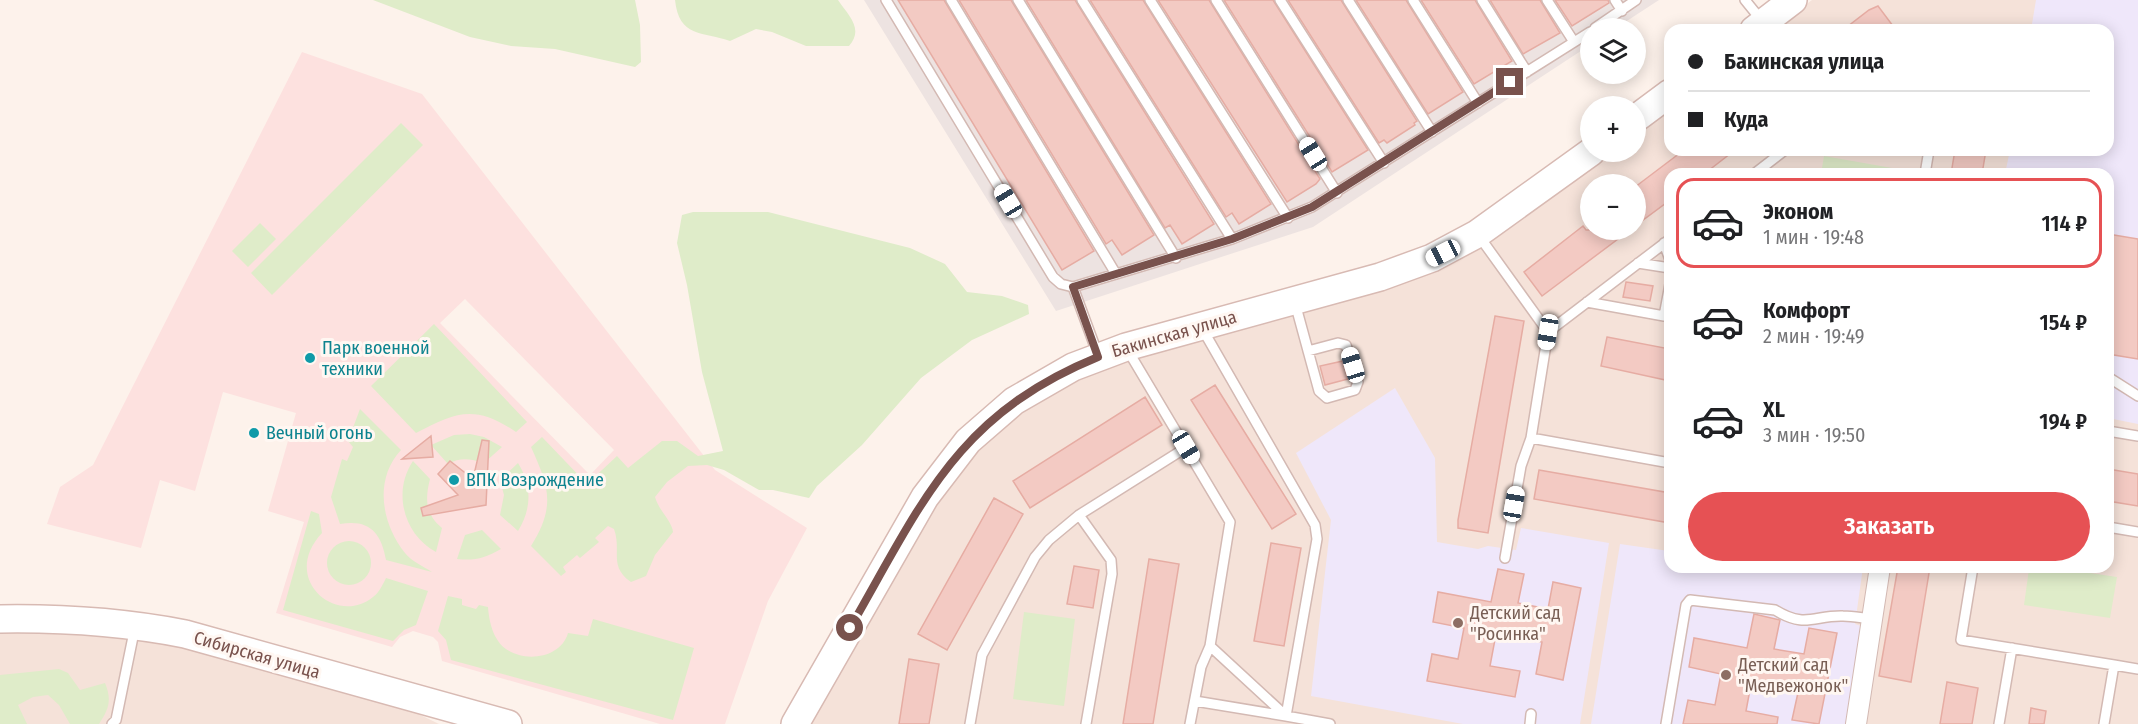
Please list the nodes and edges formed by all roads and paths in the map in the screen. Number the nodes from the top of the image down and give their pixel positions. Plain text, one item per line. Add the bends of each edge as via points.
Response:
1 (886, 0) edge
2 (951, 0) edge
3 (1018, 0) edge
4 (1082, 0) edge
5 (1150, 0) edge
6 (1216, 0) edge
7 (1280, 0) edge
8 (1348, 0) edge
9 (1413, 0) edge
10 (1482, 0) edge
11 (1547, 0) edge
12 (1615, 0) edge
13 (1636, 0) edge
14 (1793, 0) edge
15 (1622, 11) junction
16 (1753, 12) edge
17 (1611, 18) edge
18 (1580, 38) edge
19 (1574, 42) junction
20 (1527, 72) junction
21 (1664, 97) edge
22 (1478, 103) junction
23 (1646, 111) edge
24 (1432, 132) junction
25 (1777, 156) edge
26 (1580, 160) edge
27 (1384, 162) junction
28 (1762, 168) edge
29 (1338, 193) junction
30 (1288, 218) junction
31 (1477, 234) junction
32 (1232, 239) junction
33 (1664, 243) edge
34 (1176, 258) junction
35 (1638, 263) junction
36 (1664, 267) edge
37 (1116, 274) junction
38 (1073, 287) junction
39 (1294, 301) junction
40 (1587, 302) junction
41 (1664, 316) edge
42 (1201, 325) junction
43 (1548, 332) junction
44 (1126, 347) junction
45 (1308, 351) junction
46 (1098, 357) junction
47 (2114, 381) edge
48 (2138, 396) edge
49 (2114, 432) edge
50 (2138, 436) edge
51 (1531, 438) junction
52 (1186, 447) junction
53 (1664, 462) edge
54 (1079, 515) junction
55 (2114, 528) edge
56 (2138, 532) edge
57 (1505, 558) dead end
58 (1879, 573) edge
59 (1972, 573) edge
60 (0, 619) edge
61 (1872, 619) junction
62 (136, 625) junction
63 (1210, 646) junction
64 (2012, 648) junction
65 (2114, 665) junction
66 (2138, 669) edge
67 (1195, 701) junction
68 (1531, 714) dead end
69 (1286, 716) junction
70 (114, 723) edge
71 (508, 724) edge
72 (795, 724) edge
73 (970, 724) edge
74 (1086, 724) edge
75 (1190, 724) edge
76 (1330, 724) edge
77 (1530, 724) edge
78 (1666, 724) edge
79 (1856, 724) edge
80 (1999, 724) edge
81 (2104, 724) edge

1 - 38 lane via 1053,277 1061,285
2 - 37 lane
3 - 34 lane
4 - 32 lane
5 - 30 lane
6 - 29 lane
7 - 27 lane
8 - 24 lane
9 - 22 lane
10 - 20 lane
11 - 19 lane
12 - 15 lane
13 - 15 lane
14 - 16 street
15 - 17 lane
18 - 19 lane
19 - 20 lane
20 - 22 lane
21 - 23 street
22 - 24 lane
24 - 27 lane
25 - 28 lane
26 - 31 street, Бакинская улица
27 - 29 lane
29 - 30 lane
30 - 32 lane
31 - 39 street, Бакинская улица via 1404,269
31 - 43 lane
32 - 34 lane
33 - 35 lane
34 - 37 lane
35 - 36 lane
35 - 40 lane
37 - 38 lane
38 - 46 lane
39 - 42 street, Бакинская улица
39 - 45 lane
40 - 41 lane
40 - 43 lane
42 - 44 street, Бакинская улица
42 - 69 lane via 1315,525 1317,539
43 - 51 lane
44 - 46 street, Бакинская улица
44 - 52 lane
45 - 45 lane via 1321,395 1327,398 1355,390 1358,381 1347,345 1338,343
46 - 72 street, Бакинская улица via 1042,382 1014,401 968,441 946,467
47 - 48 lane
49 - 50 lane
51 - 53 lane
51 - 57 lane via 1521,466
52 - 54 lane
52 - 63 lane via 1230,522
54 - 73 lane via 1035,557 982,655
54 - 74 lane via 1111,560 1112,574
55 - 56 lane
58 - 61 street
59 - 64 lane via 1961,640
60 - 62 street, Сибирская улица via 79,619
61 - 78 lane via 1843,615 1811,621 1786,617 1774,610 1689,600
61 - 79 street
62 - 70 lane
62 - 71 street, Сибирская улица via 225,644
63 - 67 lane
63 - 69 lane
64 - 65 lane
64 - 80 lane
65 - 66 lane
65 - 81 lane
67 - 69 lane
67 - 75 lane
68 - 77 lane
69 - 76 lane

